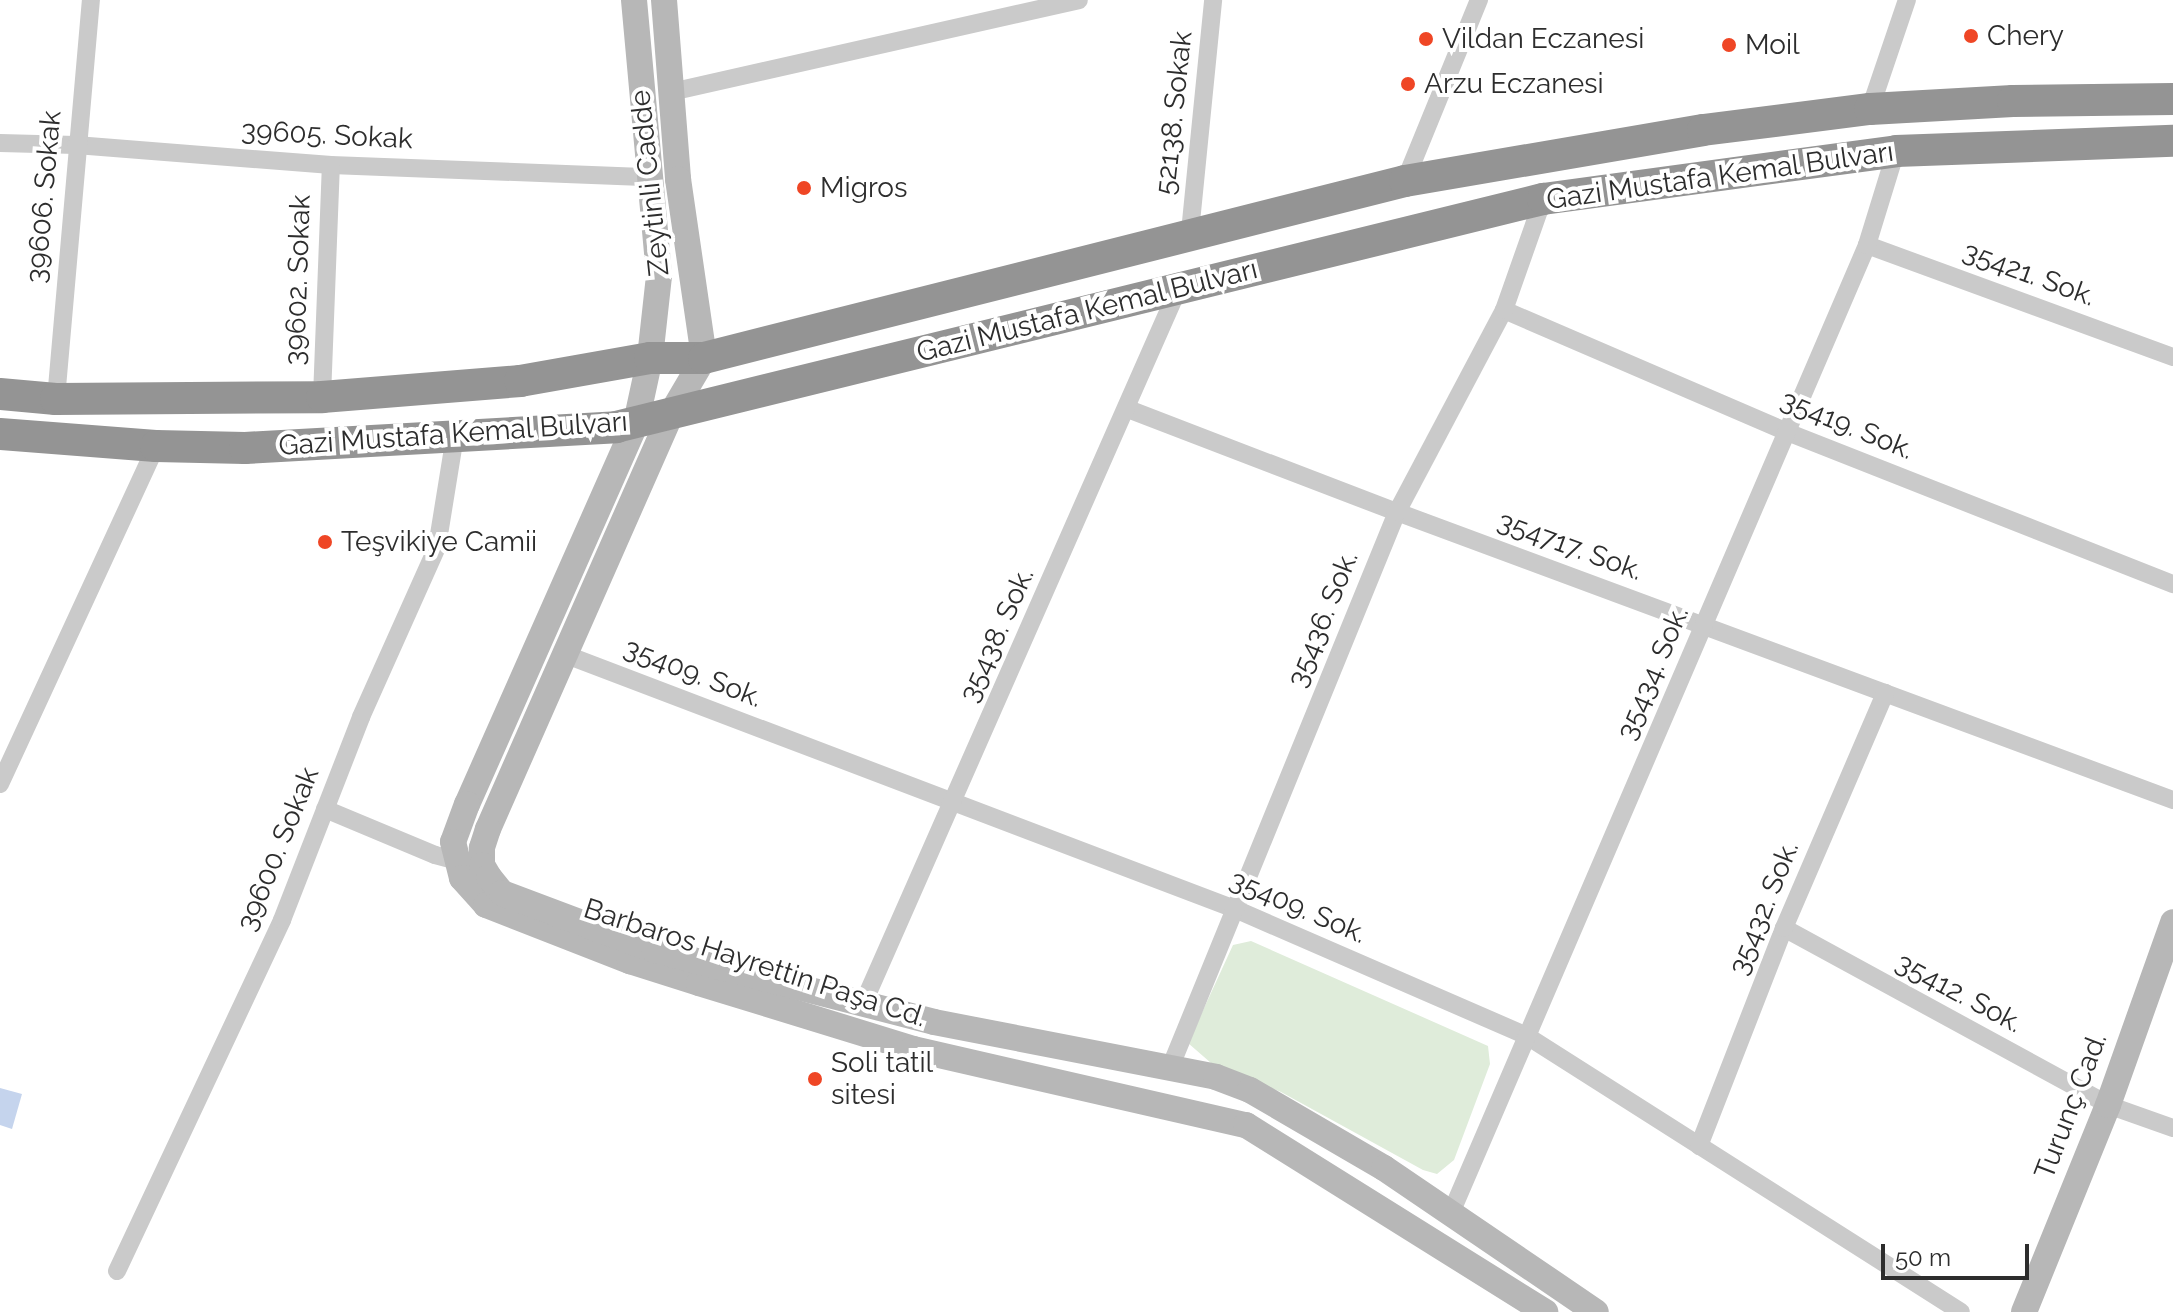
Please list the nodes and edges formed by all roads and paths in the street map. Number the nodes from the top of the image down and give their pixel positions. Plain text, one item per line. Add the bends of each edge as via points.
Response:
1 (91, 0) edge
2 (634, 0) edge
3 (664, 0) edge
4 (1079, 0) edge
5 (1213, 0) edge
6 (1479, 0) edge
7 (1907, 0) edge
8 (671, 92) junction
9 (2173, 99) edge
10 (1870, 109) junction
11 (2173, 141) edge
12 (0, 143) edge
13 (76, 145) junction
14 (1896, 151) junction
15 (331, 165) junction
16 (650, 177) junction
17 (1405, 181) junction
18 (1543, 199) junction
19 (1190, 232) junction
20 (1867, 245) junction
21 (1179, 287) junction
22 (1504, 310) junction
23 (2173, 357) edge
24 (650, 358) junction
25 (704, 358) junction
26 (0, 394) edge
27 (322, 397) junction
28 (56, 399) junction
29 (1128, 409) junction
30 (671, 414) junction
31 (636, 423) junction
32 (1787, 432) junction
33 (0, 434) edge
34 (455, 436) junction
35 (156, 446) junction
36 (1397, 512) junction
37 (2173, 584) edge
38 (1704, 625) junction
39 (564, 654) junction
40 (1885, 693) junction
41 (0, 784) edge
42 (2173, 800) edge
43 (952, 802) junction
44 (325, 809) junction
45 (455, 862) junction
46 (482, 865) junction
47 (1235, 909) junction
48 (2173, 922) edge
49 (1784, 928) junction
50 (863, 1004) junction
51 (1527, 1036) junction
52 (1170, 1068) junction
53 (2108, 1105) junction
54 (2173, 1128) edge
55 (1699, 1146) junction
56 (1451, 1213) junction
57 (117, 1271) dead end
58 (1545, 1312) edge
59 (1596, 1312) edge
60 (1961, 1312) edge
61 (2024, 1312) edge

1 - 13 street, 39606. Sokak
2 - 16 street, Zeytinli Cadde
3 - 8 street, Zeytinli Cadde
4 - 8 street
5 - 19 street, 52138. Sokak
6 - 17 street
7 - 10 street
8 - 25 street, Zeytinli Cadde
9 - 10 highway, Gazi Mustafa Kemal Bulvarı
10 - 17 highway, Gazi Mustafa Kemal Bulvarı via 1703,130
11 - 14 highway, Gazi Mustafa Kemal Bulvarı
12 - 13 street, 39605. Sokak
13 - 15 street, 39605. Sokak
13 - 28 street, 39606. Sokak
14 - 18 highway, Gazi Mustafa Kemal Bulvarı
14 - 20 street, 35434. Sok.
15 - 16 street, 39605. Sokak
15 - 27 street, 39602. Sokak
16 - 24 street, Zeytinli Cadde via 659,276
17 - 19 highway, Gazi Mustafa Kemal Bulvarı
18 - 21 highway, Gazi Mustafa Kemal Bulvarı
18 - 22 street, 35436. Sok.
19 - 25 highway, Gazi Mustafa Kemal Bulvarı
20 - 23 street, 35421. Sok.
20 - 32 street, 35434. Sok.
21 - 29 street, 35438. Sok.
21 - 30 highway, Gazi Mustafa Kemal Bulvarı
22 - 32 street, 35419. Sok.
22 - 36 street, 35436. Sok.
24 - 25 highway, Gazi Mustafa Kemal Bulvarı
24 - 27 highway, Gazi Mustafa Kemal Bulvarı via 520,381
24 - 31 street
25 - 30 street
26 - 28 highway, Gazi Mustafa Kemal Bulvarı
27 - 28 highway, Gazi Mustafa Kemal Bulvarı
29 - 36 street, 354717. Sok.
29 - 43 street, 35438. Sok.
30 - 31 highway, Gazi Mustafa Kemal Bulvarı
30 - 39 street
31 - 34 highway, Gazi Mustafa Kemal Bulvarı
31 - 45 street via 467,804 453,842
32 - 37 street, 35419. Sok.
32 - 38 street, 35434. Sok.
33 - 35 highway, Gazi Mustafa Kemal Bulvarı
34 - 35 highway, Gazi Mustafa Kemal Bulvarı via 245,448
34 - 44 street, 39600. Sokak via 437,547
35 - 41 street
36 - 38 street, 354717. Sok.
36 - 47 street, 35436. Sok.
38 - 40 street, 354717. Sok.
38 - 51 street, 35434. Sok.
39 - 43 street, 35409. Sok.
39 - 46 street via 488,829
40 - 42 street, 354717. Sok.
40 - 49 street, 35432. Sok.
43 - 47 street, 35409. Sok.
43 - 50 street, 35438. Sok.
44 - 45 street
44 - 57 street, 39600. Sokak via 282,920
45 - 46 street
45 - 58 street, Barbaros Hayrettin Paşa Cd. via 486,905 630,961 913,1049 1246,1125
46 - 50 street via 502,893 654,950
47 - 51 street, 35409. Sok.
47 - 52 street, 35436. Sok.
48 - 53 street, Turunç Cad.
49 - 53 street, 35412. Sok.
49 - 55 street, 35432. Sok.
50 - 52 street
51 - 55 street, 35409. Sok.
51 - 56 street, 35434. Sok.
52 - 56 street via 1250,1090
53 - 54 street, 35412. Sok.
53 - 61 street, Turunç Cad.
55 - 60 street, 35409. Sok.
56 - 59 street

